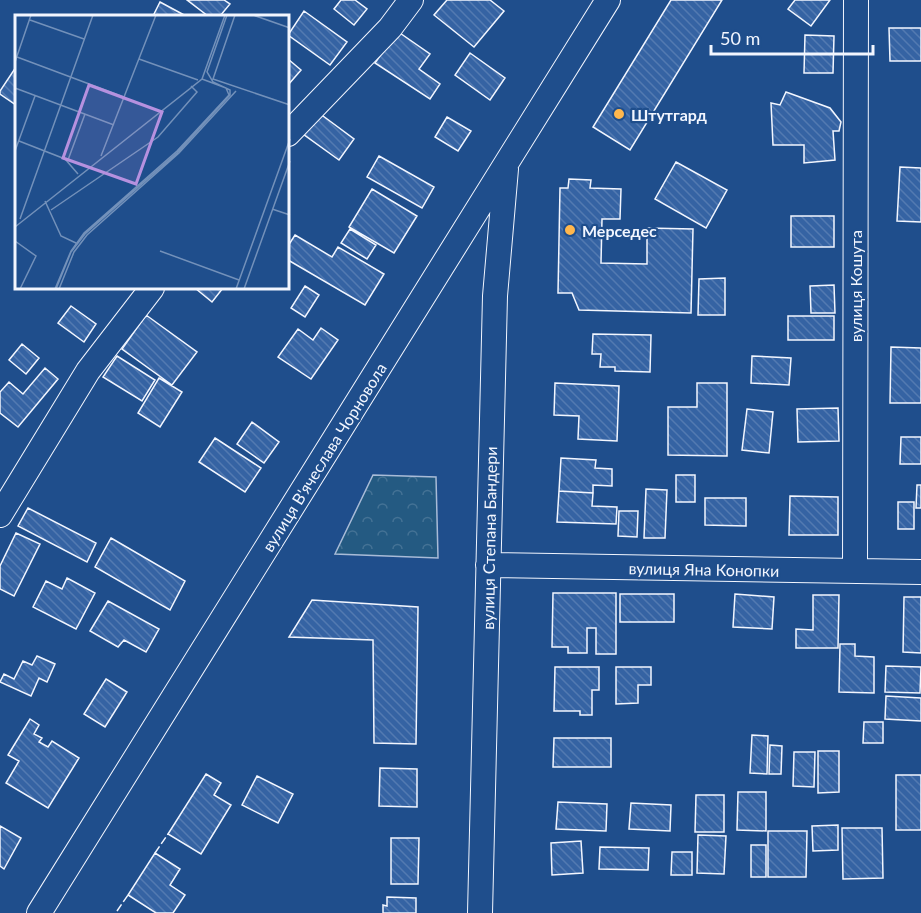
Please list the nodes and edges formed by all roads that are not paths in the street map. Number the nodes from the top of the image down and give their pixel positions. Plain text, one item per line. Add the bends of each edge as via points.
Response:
1 (411, 0) edge
2 (608, 0) edge
3 (856, 0) edge
4 (290, 132) edge
5 (506, 164) junction
6 (150, 290) edge
7 (0, 514) edge
8 (488, 564) junction
9 (855, 571) junction
10 (921, 572) edge
11 (39, 913) edge
12 (480, 913) edge

1 - 4 street via 390,28
2 - 5 street, вулиця В'ячеслава Чорновола
3 - 9 street, вулиця Кошута
5 - 8 street, вулиця Степана Бандери via 495,296
5 - 11 street, вулиця В'ячеслава Чорновола
6 - 7 street via 88,371
8 - 9 street, вулиця Яна Конопки
8 - 12 street, вулиця Степана Бандери
9 - 10 street, вулиця Яна Конопки

